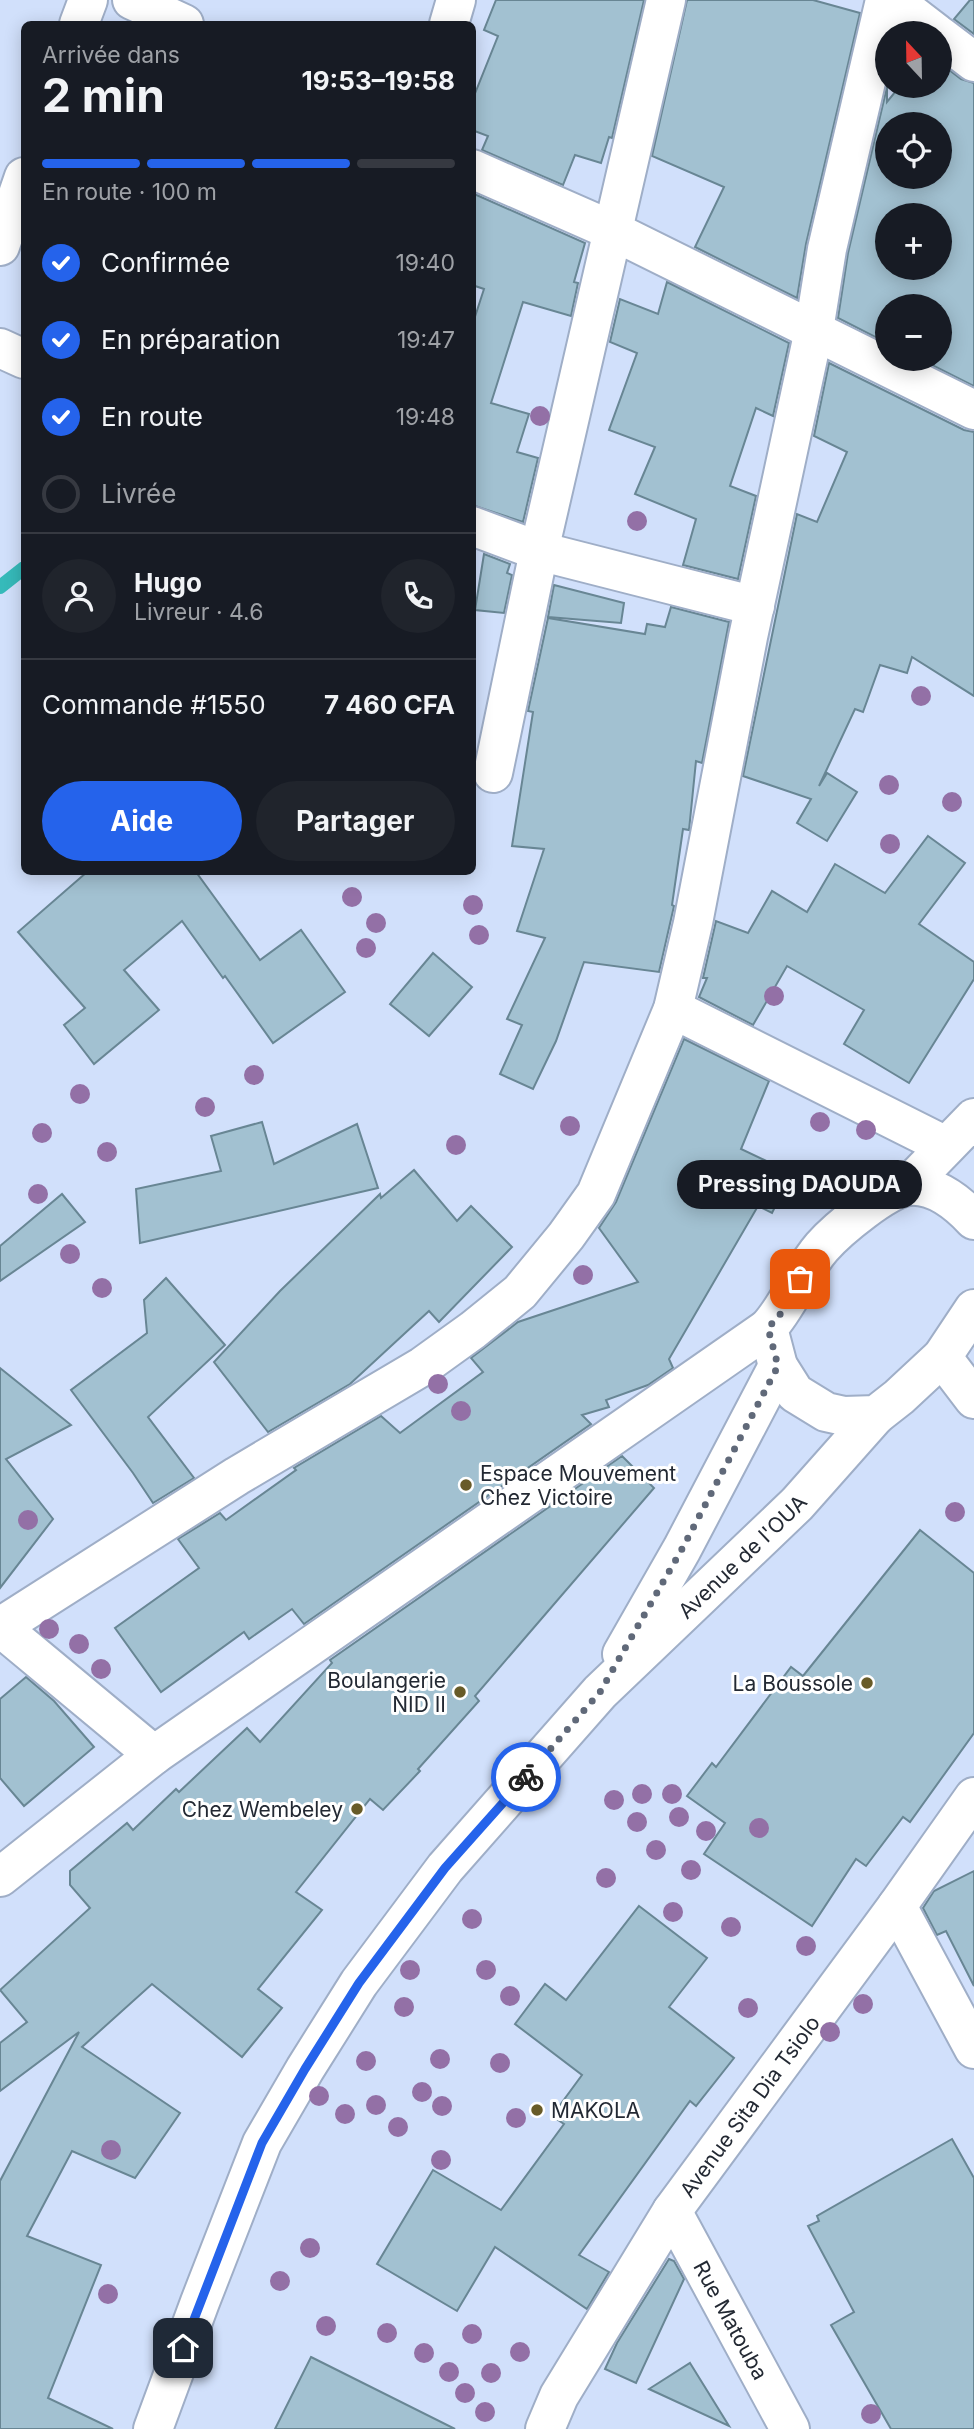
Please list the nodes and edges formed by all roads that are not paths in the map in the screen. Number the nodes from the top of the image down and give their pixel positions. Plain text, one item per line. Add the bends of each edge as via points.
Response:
1 (88, 0) edge
2 (132, 0) edge
3 (456, 0) edge
4 (666, 0) edge
5 (885, 0) edge
6 (892, 0) edge
7 (80, 21) edge
8 (178, 21) edge
9 (450, 21) edge
10 (920, 21) edge
11 (952, 45) edge
12 (974, 62) edge
13 (476, 171) edge
14 (21, 186) edge
15 (611, 230) junction
16 (0, 246) edge
17 (814, 330) junction
18 (0, 348) edge
19 (21, 358) edge
20 (974, 410) edge
21 (476, 527) edge
22 (539, 551) junction
23 (755, 607) junction
24 (493, 773) dead end
25 (673, 1009) junction
26 (974, 1118) edge
27 (946, 1146) junction
28 (908, 1186) junction
29 (974, 1220) edge
30 (974, 1309) edge
31 (768, 1328) junction
32 (942, 1357) junction
33 (778, 1366) junction
34 (974, 1399) edge
35 (876, 1415) junction
36 (0, 1627) edge
37 (600, 1692) junction
38 (154, 1755) junction
39 (974, 1797) edge
40 (0, 1877) edge
41 (897, 1906) junction
42 (974, 2049) edge
43 (672, 2211) junction
44 (153, 2429) edge
45 (545, 2429) edge
46 (790, 2429) edge

1 - 7 street
2 - 8 street
3 - 9 street
4 - 15 street
5 - 17 street via 827,249
6 - 10 street
11 - 12 street
13 - 15 street
14 - 16 street
15 - 17 street
15 - 22 street
17 - 20 street
17 - 23 street
18 - 19 street
21 - 22 street
22 - 23 street
22 - 24 street
23 - 25 street
25 - 27 street
25 - 36 street via 596,1194 520,1292 423,1366 237,1476
26 - 27 street
27 - 28 street
28 - 29 street via 936,1191
28 - 31 street via 854,1217 822,1247
30 - 32 street, Avenue de l'OUA
31 - 33 street
31 - 38 street
32 - 34 street
32 - 35 street, Avenue de l'OUA
33 - 35 street via 795,1393 816,1408 844,1416
33 - 37 street, Avenue de l'OUA
35 - 37 street, Avenue de l'OUA via 797,1504
36 - 38 street
37 - 44 street, Avenue de l'OUA via 445,1868 359,1983 305,2069 262,2143
38 - 40 street
39 - 41 street, Avenue Sita Dia Tsiolo
41 - 42 street
41 - 43 street, Avenue Sita Dia Tsiolo
43 - 45 street, Avenue Sita Dia Tsiolo via 559,2396
43 - 46 street, Rue Matouba

